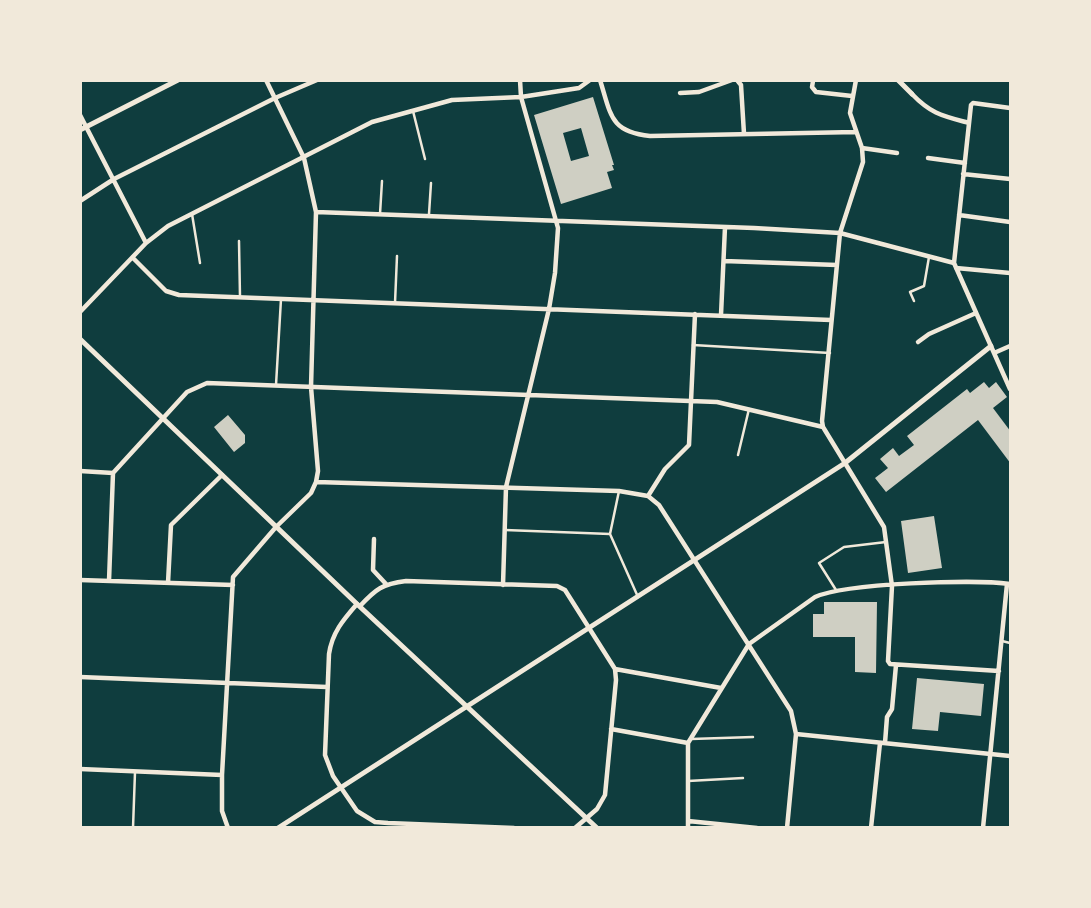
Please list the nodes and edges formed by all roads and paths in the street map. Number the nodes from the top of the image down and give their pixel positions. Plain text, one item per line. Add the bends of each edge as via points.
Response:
1 (177, 80) edge
2 (266, 80) edge
3 (317, 80) edge
4 (520, 80) edge
5 (590, 80) edge
6 (600, 80) edge
7 (732, 80) edge
8 (856, 80) edge
9 (898, 80) edge
10 (741, 82) edge
11 (813, 82) edge
12 (680, 93) dead end
13 (912, 94) joint
14 (852, 96) junction
15 (521, 97) junction
16 (275, 98) junction
17 (1010, 108) edge
18 (413, 111) junction
19 (80, 115) edge
20 (969, 123) junction
21 (83, 129) edge
22 (856, 132) junction
23 (744, 134) junction
24 (862, 148) junction
25 (897, 153) dead end
26 (304, 158) junction
27 (928, 158) dead end
28 (425, 159) dead end
29 (965, 163) junction
30 (963, 174) junction
31 (114, 179) junction
32 (1010, 179) edge
33 (382, 181) dead end
34 (431, 183) dead end
35 (80, 201) edge
36 (316, 212) junction
37 (192, 214) junction
38 (380, 214) junction
39 (959, 215) junction
40 (429, 216) junction
41 (557, 221) junction
42 (1010, 222) edge
43 (725, 227) junction
44 (840, 233) junction
45 (239, 242) dead end
46 (146, 243) junction
47 (397, 256) dead end
48 (929, 257) junction
49 (134, 258) junction
50 (724, 261) junction
51 (200, 263) dead end
52 (837, 265) junction
53 (954, 266) junction
54 (1010, 273) edge
55 (240, 297) junction
56 (281, 299) junction
57 (314, 299) junction
58 (914, 301) dead end
59 (395, 303) junction
60 (549, 309) junction
61 (80, 312) edge
62 (976, 313) junction
63 (695, 314) junction
64 (721, 315) junction
65 (831, 320) junction
66 (80, 340) edge
67 (918, 342) dead end
68 (694, 345) junction
69 (991, 346) junction
70 (1010, 346) edge
71 (830, 353) junction
72 (994, 353) junction
73 (276, 384) junction
74 (311, 387) junction
75 (1010, 389) edge
76 (528, 394) junction
77 (692, 401) junction
78 (749, 409) junction
79 (161, 417) junction
80 (823, 427) junction
81 (738, 455) dead end
82 (845, 463) junction
83 (80, 471) edge
84 (113, 473) junction
85 (222, 475) junction
86 (316, 482) junction
87 (506, 487) junction
88 (619, 491) junction
89 (648, 496) junction
90 (276, 527) junction
91 (505, 530) junction
92 (610, 534) junction
93 (374, 539) dead end
94 (886, 542) junction
95 (695, 561) junction
96 (80, 580) edge
97 (108, 581) junction
98 (168, 583) junction
99 (386, 584) junction
100 (1009, 584) edge
101 (233, 585) junction
102 (503, 585) junction
103 (892, 586) junction
104 (836, 590) junction
105 (639, 598) junction
106 (358, 605) junction
107 (589, 629) junction
108 (1002, 641) junction
109 (1010, 643) edge
110 (748, 645) junction
111 (896, 665) junction
112 (615, 669) junction
113 (999, 671) junction
114 (80, 677) edge
115 (227, 682) junction
116 (327, 687) junction
117 (721, 688) junction
118 (467, 708) junction
119 (611, 729) junction
120 (796, 734) junction
121 (753, 737) dead end
122 (690, 741) junction
123 (882, 743) junction
124 (992, 754) junction
125 (1010, 756) edge
126 (80, 769) edge
127 (135, 772) junction
128 (222, 775) junction
129 (743, 778) dead end
130 (688, 781) junction
131 (342, 788) junction
132 (587, 819) junction
133 (688, 824) edge
134 (458, 826) edge
135 (133, 828) edge
136 (228, 828) edge
137 (278, 828) edge
138 (514, 828) edge
139 (575, 828) edge
140 (597, 828) edge
141 (757, 828) edge
142 (787, 828) edge
143 (871, 828) edge
144 (984, 828) edge

1 - 21 street
2 - 16 street
3 - 16 street
4 - 15 street
5 - 15 street via 579,88
6 - 23 street via 613,121 630,134
7 - 12 street via 699,92
8 - 14 street
9 - 13 street
10 - 23 street
11 - 14 street via 816,92
13 - 20 street via 936,114
14 - 22 street via 850,113
15 - 18 street via 452,100
15 - 41 street
16 - 26 street
16 - 31 street
17 - 20 street via 973,103
18 - 26 street via 372,122
18 - 28 lane
19 - 21 street
20 - 29 street
21 - 31 street
22 - 23 street
22 - 24 street
24 - 25 street
24 - 44 street via 863,162
26 - 36 street
26 - 37 street
27 - 29 street
29 - 30 street
30 - 32 street
30 - 39 street
31 - 35 street
31 - 46 street
33 - 38 lane
34 - 40 lane
36 - 38 street
36 - 57 street
37 - 46 street
37 - 51 lane
38 - 40 street
39 - 42 street
39 - 53 street
40 - 41 street
41 - 43 street
41 - 60 street
43 - 44 street
43 - 50 street
44 - 48 street
44 - 52 street
45 - 55 lane
46 - 49 street
47 - 59 lane
48 - 53 street
48 - 58 lane via 924,286 910,292
49 - 55 street via 171,294
49 - 61 street
50 - 52 street
50 - 64 street
52 - 65 street
53 - 54 street
53 - 62 street
55 - 56 street
56 - 57 street
56 - 73 lane
57 - 59 street
57 - 74 street
59 - 60 street
60 - 63 street
60 - 76 street
62 - 67 street
62 - 69 street
63 - 64 street
63 - 68 street
64 - 65 street
65 - 71 street
66 - 79 street
68 - 71 lane
68 - 77 street
69 - 72 street
69 - 82 street
70 - 72 street
71 - 80 street
72 - 75 street
73 - 74 street
73 - 79 street via 207,383 187,392
74 - 76 street
74 - 86 street via 319,459
76 - 77 street
76 - 87 street
77 - 78 street
77 - 89 street via 689,445 665,469
78 - 80 street
78 - 81 lane
79 - 84 street
79 - 85 street
80 - 82 street
82 - 94 street via 880,519
82 - 95 street
83 - 84 street
84 - 97 street
85 - 90 street
85 - 98 street via 171,525
86 - 87 street
86 - 90 street
87 - 88 street
87 - 91 street
88 - 89 street
88 - 92 lane
89 - 95 street via 659,505
90 - 101 street via 233,577
90 - 106 street
91 - 92 lane
91 - 102 street
92 - 105 lane
93 - 99 street via 373,570
94 - 103 street
94 - 104 lane via 844,547 819,563
95 - 105 street
95 - 110 street
96 - 97 street
97 - 98 street
98 - 101 street
99 - 102 street
99 - 106 street
100 - 103 street
100 - 108 street
101 - 115 street
102 - 107 street via 565,590
103 - 104 street
103 - 111 street via 888,661
104 - 110 street via 816,597
105 - 107 street
106 - 116 street via 331,638
106 - 118 street
107 - 112 street
107 - 118 street
108 - 109 lane
108 - 113 street
110 - 117 street
110 - 120 street via 791,711
111 - 113 street
111 - 123 street via 892,709
112 - 117 street
112 - 119 street
113 - 124 street
114 - 115 street
115 - 116 street
115 - 128 street
116 - 131 street via 325,755
117 - 122 street
118 - 131 street
118 - 132 street
119 - 122 street
119 - 132 street via 605,795
120 - 123 street
120 - 142 street
121 - 122 lane
122 - 130 street
123 - 124 street
123 - 143 street
124 - 125 street
124 - 144 street
126 - 127 street
127 - 128 street
127 - 135 lane
128 - 136 street via 222,811
129 - 130 lane
130 - 133 street
131 - 134 street via 357,811 375,822
131 - 137 street
132 - 139 street
132 - 140 street
133 - 141 street
134 - 138 street

